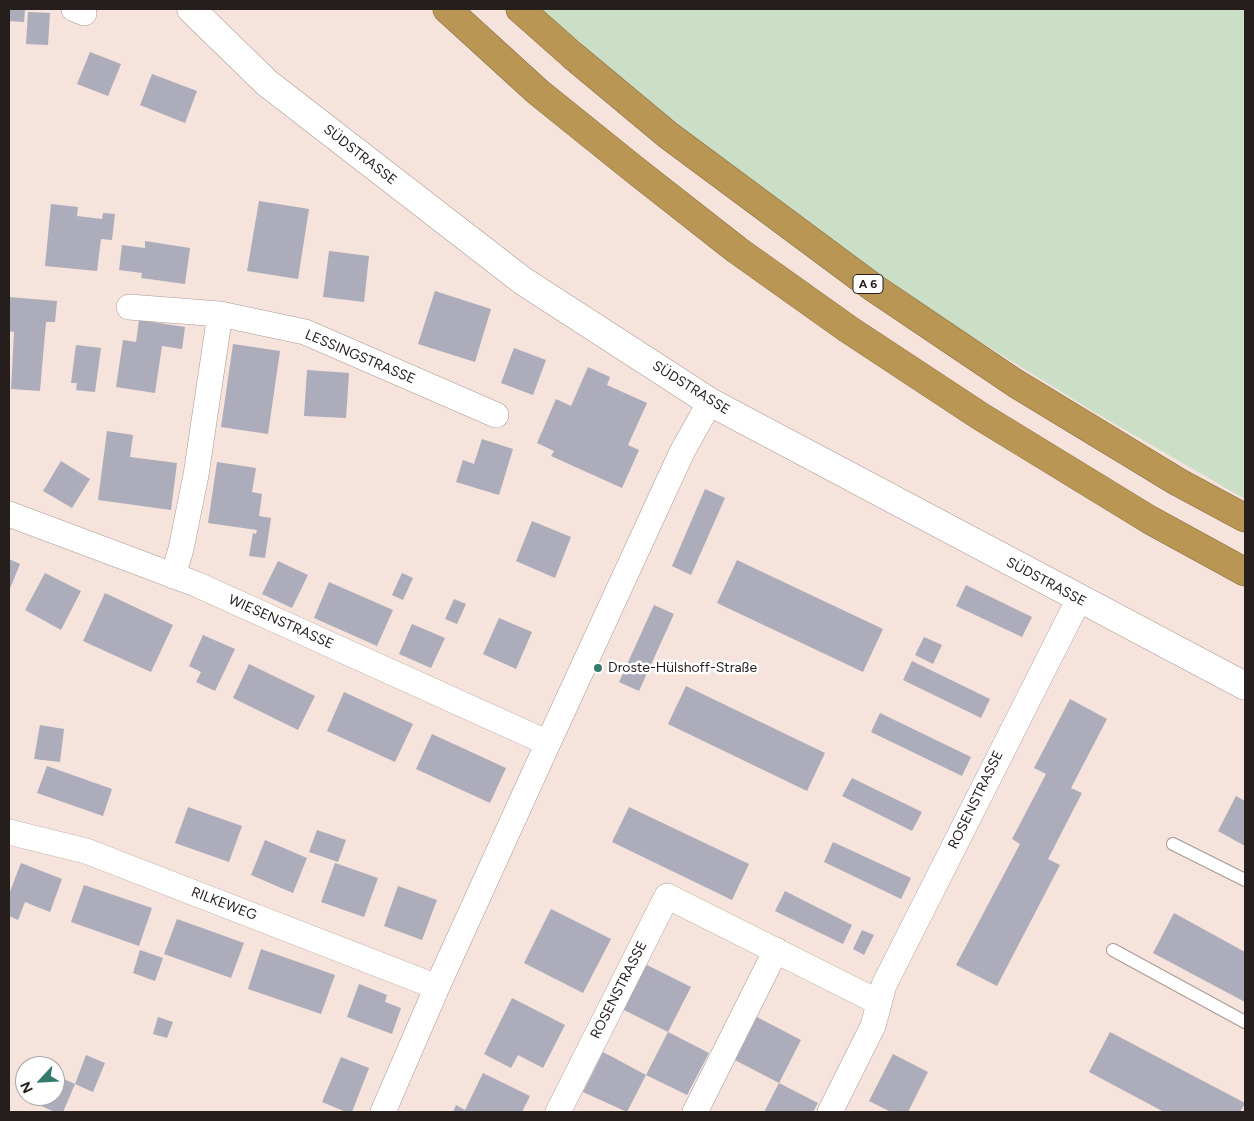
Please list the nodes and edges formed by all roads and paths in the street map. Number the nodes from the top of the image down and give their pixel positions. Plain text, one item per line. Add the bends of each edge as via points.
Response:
1 (191, 9) edge
2 (447, 9) edge
3 (520, 9) edge
4 (129, 307) dead end
5 (220, 314) junction
6 (710, 402) junction
7 (496, 415) dead end
8 (9, 514) edge
9 (1245, 518) edge
10 (1245, 572) edge
11 (173, 576) junction
12 (1079, 599) junction
13 (1245, 686) edge
14 (548, 743) junction
15 (9, 832) edge
16 (1173, 844) dead end
17 (1245, 880) edge
18 (776, 950) junction
19 (1113, 950) dead end
20 (437, 987) junction
21 (878, 1002) junction
22 (1245, 1022) edge
23 (383, 1112) edge
24 (558, 1112) edge
25 (695, 1112) edge
26 (830, 1112) edge

1 - 6 street, SÜDSTRASSE via 267,83 523,282
2 - 10 highway via 538,92 628,164 737,250 840,323 980,416 1150,520
3 - 9 highway, A 6 via 668,135 874,288 1015,383 1178,482
4 - 5 street, LESSINGSTRASSE
5 - 7 street, LESSINGSTRASSE via 305,332
5 - 11 street via 196,475
6 - 12 street, SÜDSTRASSE
6 - 14 street via 682,452
8 - 11 street, WIESENSTRASSE
11 - 14 street, WIESENSTRASSE
12 - 13 street, SÜDSTRASSE
12 - 21 street, ROSENSTRASSE
14 - 20 street
15 - 20 street, RILKEWEG via 86,851
16 - 17 lane
18 - 21 street, ROSENSTRASSE
18 - 24 street, ROSENSTRASSE via 667,896
18 - 25 street
19 - 22 lane
20 - 23 street
21 - 26 street, ROSENSTRASSE via 873,1026

